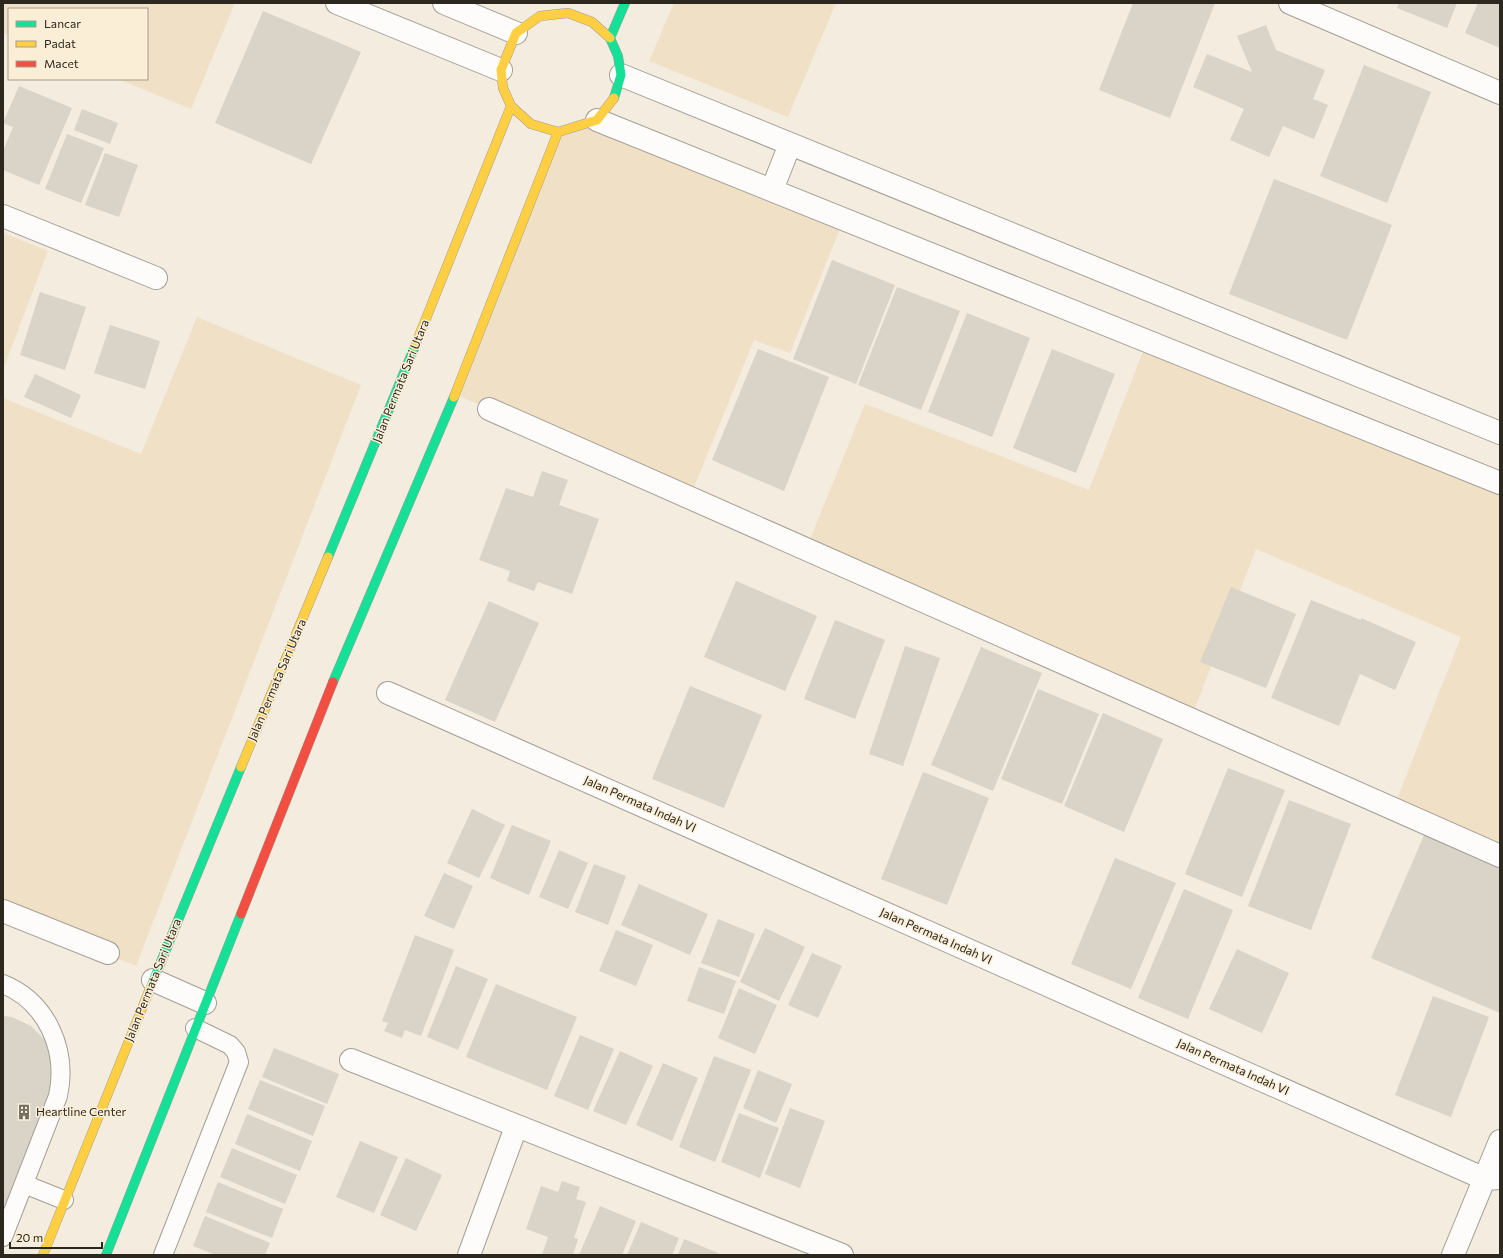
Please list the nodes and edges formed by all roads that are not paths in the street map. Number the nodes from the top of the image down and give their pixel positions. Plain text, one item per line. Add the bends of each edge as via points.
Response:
1 (337, 3) edge
2 (444, 3) edge
3 (572, 3) edge
4 (625, 3) edge
5 (1290, 3) edge
6 (568, 14) junction
7 (516, 32) junction
8 (610, 38) junction
9 (501, 70) junction
10 (620, 75) junction
11 (1500, 93) edge
12 (511, 106) junction
13 (597, 120) junction
14 (558, 132) junction
15 (790, 144) junction
16 (772, 190) junction
17 (3, 216) edge
18 (156, 278) dead end
19 (489, 409) dead end
20 (1500, 433) edge
21 (1500, 482) edge
22 (388, 693) dead end
23 (1500, 856) edge
24 (3, 911) edge
25 (108, 953) dead end
26 (153, 980) junction
27 (3, 984) edge
28 (205, 1003) junction
29 (195, 1028) junction
30 (350, 1060) dead end
31 (516, 1127) junction
32 (1500, 1141) edge
33 (1492, 1179) edge
34 (24, 1184) junction
35 (64, 1200) junction
36 (3, 1237) edge
37 (43, 1255) edge
38 (106, 1255) edge
39 (163, 1255) edge
40 (469, 1255) edge
41 (842, 1255) edge
42 (1453, 1255) edge

1 - 9 street
2 - 7 street
3 - 6 street
4 - 8 street
5 - 11 street
6 - 7 street via 540,16
6 - 8 street via 592,22
7 - 9 street
8 - 10 street via 618,56
9 - 12 street via 503,88
10 - 13 street via 614,100
10 - 15 street
12 - 14 street via 531,124
12 - 26 street, Jalan Permata Sari Utara via 404,374
13 - 14 street
13 - 16 street
14 - 28 street via 455,394 324,704
15 - 16 street
15 - 20 street
16 - 21 street
17 - 18 street
19 - 23 street
22 - 33 street, Jalan Permata Indah VI
24 - 25 street
26 - 28 street
26 - 35 street, Jalan Permata Sari Utara
27 - 34 lane via 22,993 44,1016 60,1059 61,1084 58,1096
28 - 29 street
29 - 38 street
29 - 39 lane via 230,1045 236,1052 239,1062
30 - 31 street
31 - 40 street
31 - 41 street
32 - 33 street
33 - 42 street
34 - 35 lane
34 - 36 lane
35 - 37 street, Jalan Permata Sari Utara

